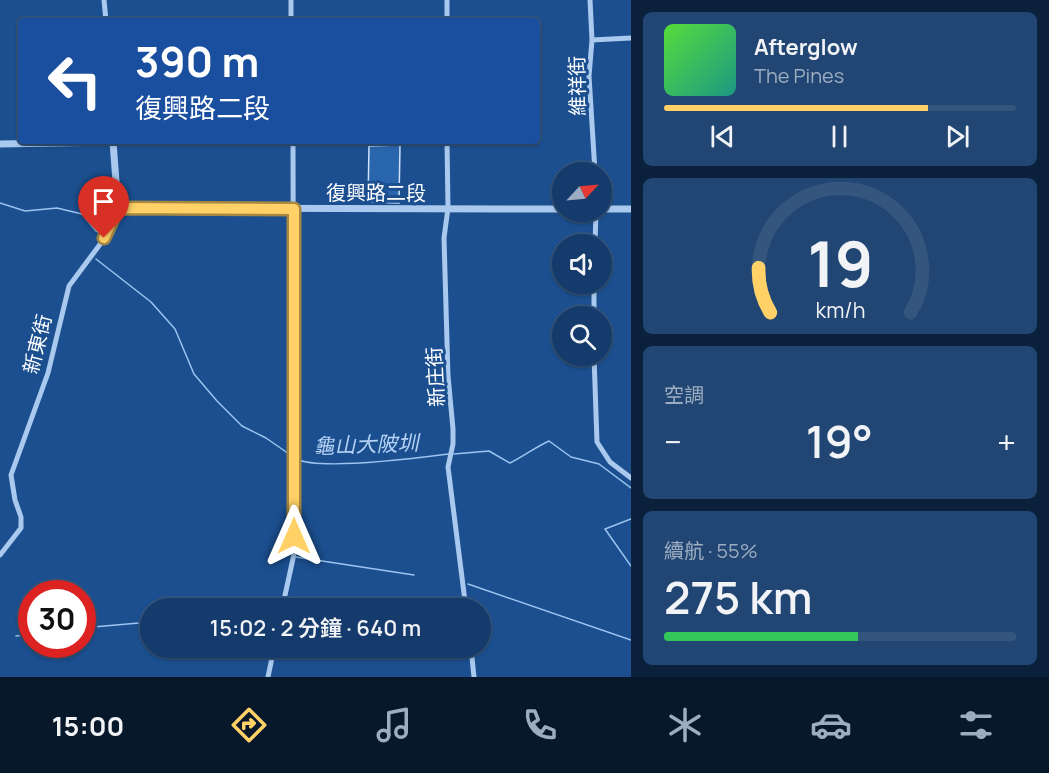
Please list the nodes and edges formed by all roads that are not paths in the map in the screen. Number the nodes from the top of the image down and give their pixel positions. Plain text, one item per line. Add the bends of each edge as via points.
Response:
1 (104, 0) edge
2 (291, 0) edge
3 (447, 0) edge
4 (590, 0) edge
5 (106, 18) edge
6 (291, 18) edge
7 (447, 18) edge
8 (630, 38) edge
9 (592, 40) junction
10 (0, 144) edge
11 (18, 144) edge
12 (113, 144) edge
13 (293, 144) edge
14 (447, 144) edge
15 (594, 162) edge
16 (118, 208) junction
17 (448, 208) junction
18 (294, 209) junction
19 (552, 209) edge
20 (612, 209) edge
21 (630, 209) edge
22 (594, 366) edge
23 (630, 478) edge
24 (0, 555) edge
25 (284, 598) edge
26 (465, 598) edge
27 (272, 658) edge
28 (472, 658) edge
29 (268, 677) edge
30 (474, 677) edge

1 - 5 street
2 - 6 street
3 - 7 street
4 - 9 street, 維祥街
8 - 9 street
9 - 15 street, 維祥街 via 589,76
10 - 11 street
12 - 16 street, 新東街
13 - 18 street
14 - 17 street, 新庄街
16 - 18 street, 復興路二段
16 - 24 street, 新東街 via 104,238 69,286 48,373 11,475 21,528
17 - 18 street, 復興路二段
17 - 19 street, 復興路二段
17 - 26 street, 新庄街 via 444,238 453,429 448,467
18 - 25 street via 294,554
20 - 21 street
22 - 23 street via 597,442 610,462
27 - 29 street
28 - 30 street

